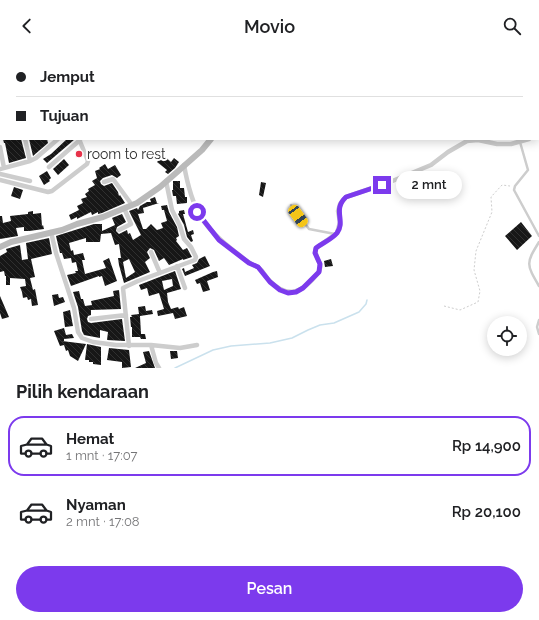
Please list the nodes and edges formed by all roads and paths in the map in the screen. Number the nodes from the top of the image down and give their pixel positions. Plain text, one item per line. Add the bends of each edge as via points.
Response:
1 (25, 140) edge
2 (48, 140) edge
3 (57, 140) edge
4 (80, 140) edge
5 (210, 140) edge
6 (468, 140) edge
7 (526, 140) edge
8 (520, 142) junction
9 (50, 145) junction
10 (0, 147) edge
11 (30, 161) junction
12 (184, 165) junction
13 (49, 167) dead end
14 (2, 168) edge
15 (0, 174) edge
16 (0, 180) edge
17 (30, 181) dead end
18 (166, 181) junction
19 (104, 182) dead end
20 (515, 186) junction
21 (132, 205) junction
22 (291, 205) dead end
23 (124, 208) junction
24 (119, 230) dead end
25 (51, 232) junction
26 (326, 232) junction
27 (334, 236) junction
28 (539, 236) edge
29 (539, 242) edge
30 (0, 247) edge
31 (151, 252) dead end
32 (177, 266) junction
33 (160, 273) junction
34 (539, 286) edge
35 (185, 288) dead end
36 (444, 306) dead end
37 (126, 315) junction
38 (91, 319) dead end
39 (539, 320) edge
40 (539, 334) edge
41 (151, 345) junction
42 (197, 345) dead end
43 (129, 346) junction
44 (159, 368) edge

1 - 11 street
2 - 9 street
3 - 9 street
4 - 13 street
4 - 16 street via 88,159 87,164 52,191 44,192
5 - 12 street
6 - 8 street via 504,144
6 - 27 street via 432,165 346,197 338,210 339,229
7 - 8 street
8 - 20 lane via 528,170
9 - 11 street
10 - 14 street
11 - 14 street
12 - 18 street
12 - 27 street via 197,212 212,232 249,263 258,267 280,290 296,292 319,272 316,248
15 - 17 street
18 - 21 street
18 - 32 street via 172,210 184,239 196,257 195,260
19 - 21 street via 114,179
20 - 28 lane via 514,190
20 - 36 path via 502,185 491,197 492,212 476,251 474,270 480,291 478,302 460,310
21 - 23 street
22 - 26 lane via 309,229
23 - 24 street via 131,224
23 - 25 street
25 - 30 street
25 - 43 street via 74,308 79,334 92,342
26 - 27 lane
26 - 27 lane
29 - 34 lane via 528,263
31 - 33 street
32 - 33 street
32 - 35 street
33 - 37 street via 123,288
37 - 38 street
37 - 43 street
39 - 40 lane
41 - 42 street via 180,348
41 - 43 street
41 - 44 street

